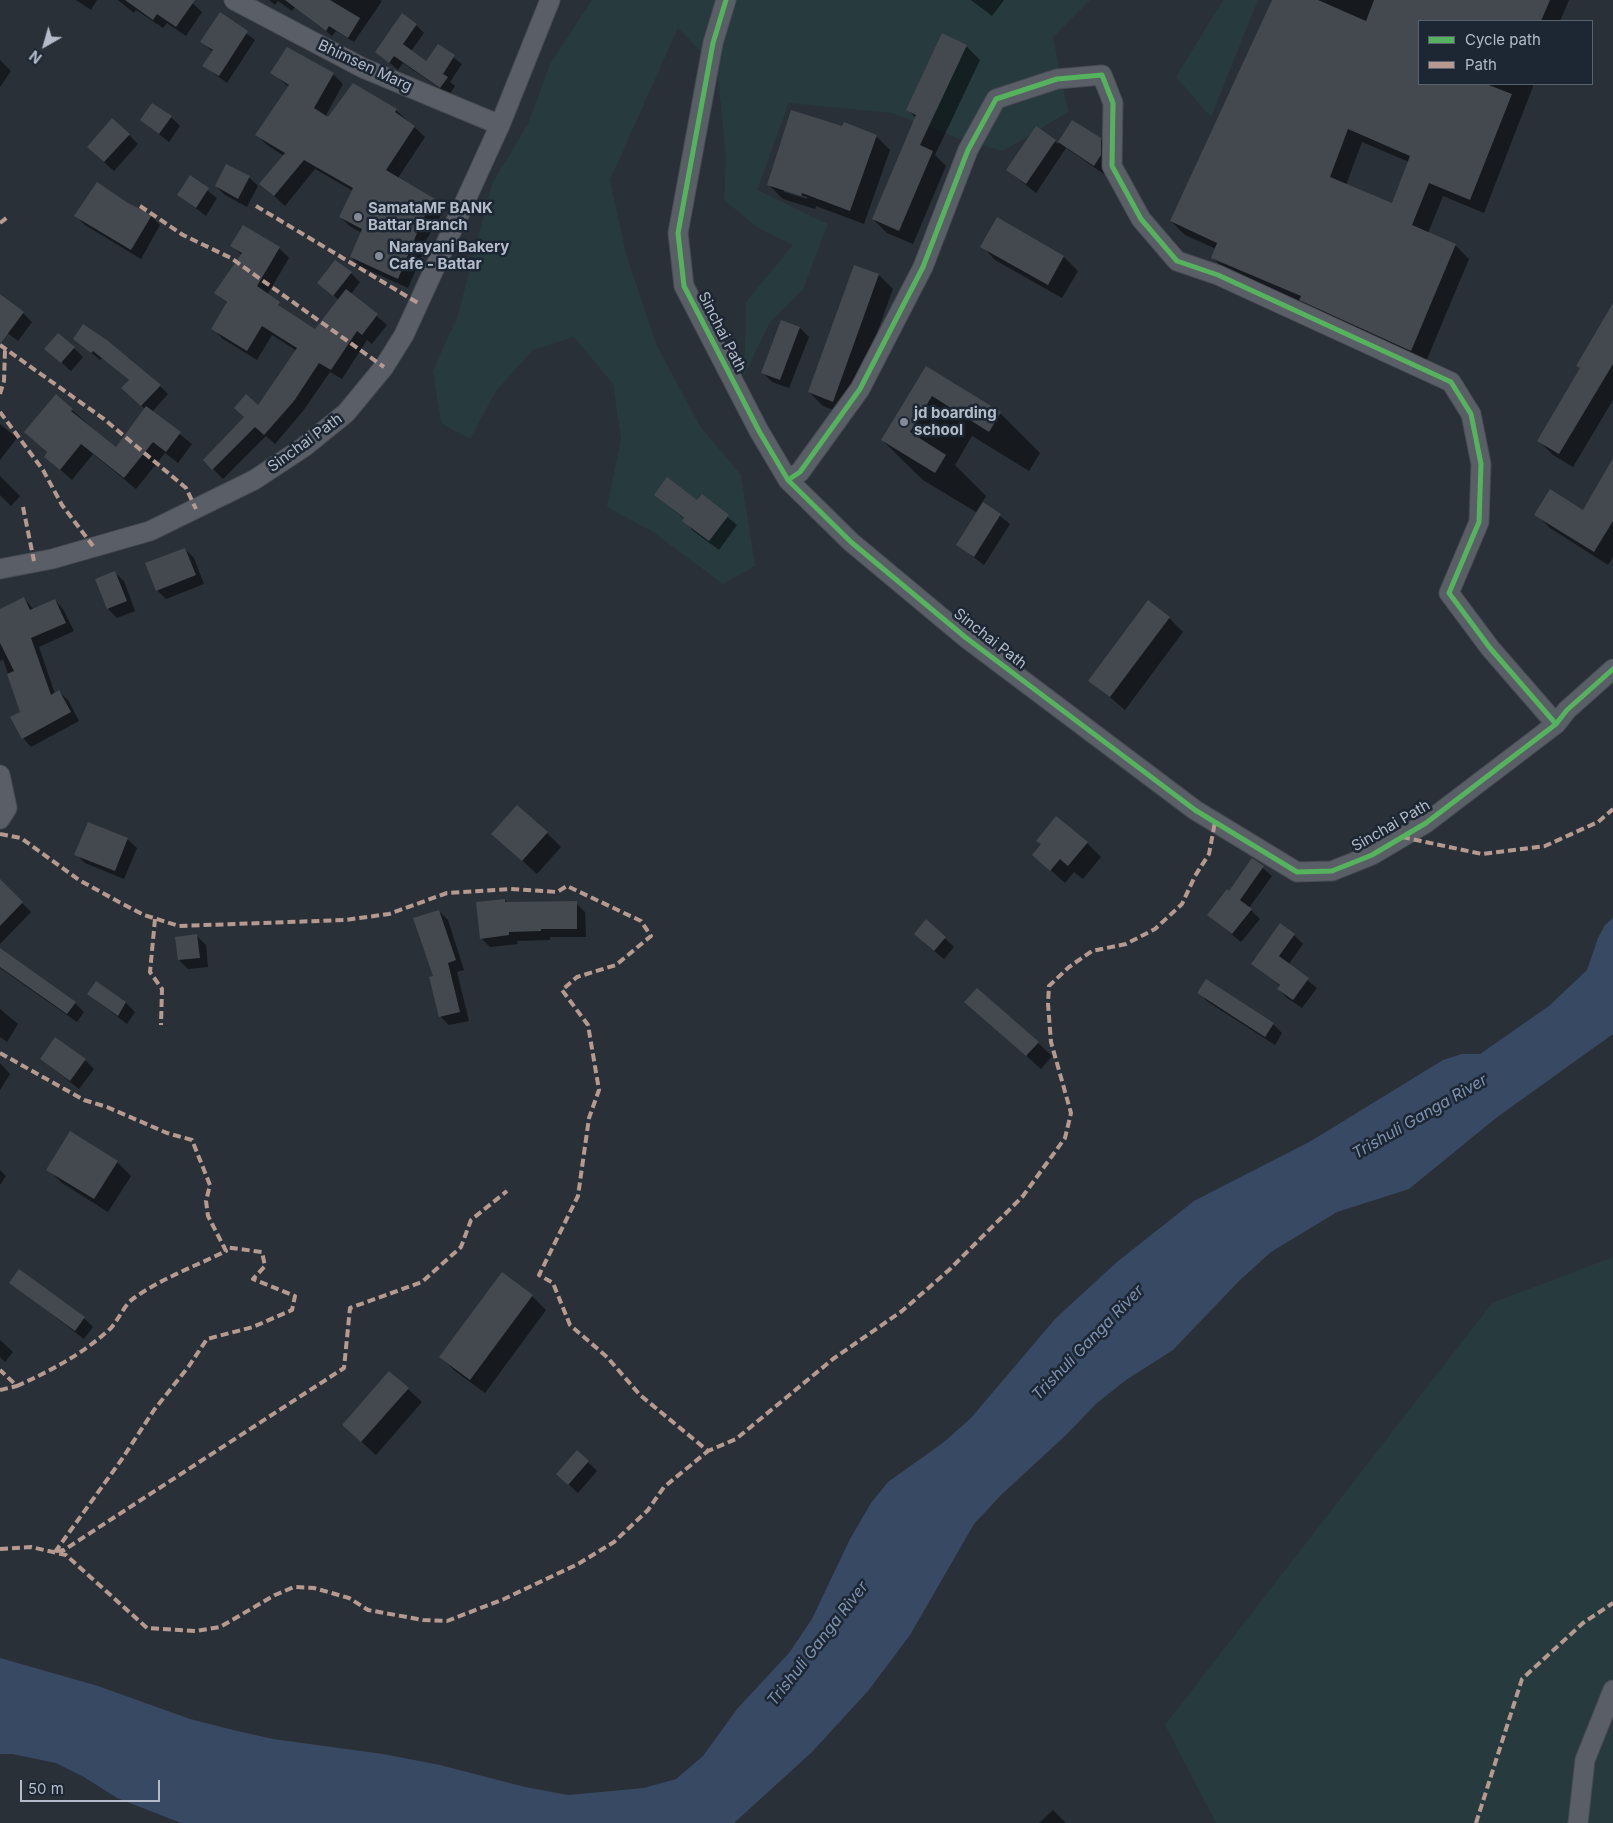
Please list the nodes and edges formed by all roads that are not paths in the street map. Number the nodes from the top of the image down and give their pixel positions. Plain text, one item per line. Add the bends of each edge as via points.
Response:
1 (234, 0) edge
2 (550, 0) edge
3 (726, 0) edge
4 (500, 125) junction
5 (788, 480) junction
6 (0, 569) edge
7 (1613, 668) edge
8 (1556, 724) junction
9 (0, 775) edge
10 (0, 819) edge
11 (1613, 1690) edge
12 (1578, 1823) edge

1 - 4 street, Bhimsen Marg via 363,68
2 - 4 street, Sinchai Path
3 - 5 street, Sinchai Path via 713,43 678,233 684,286 758,431
4 - 6 street, Sinchai Path via 404,335 384,367 346,413 304,447 254,480 150,531 52,559
5 - 8 street, Sinchai Path via 851,542 965,637 1195,810 1297,872 1332,871 1372,855 1426,823
5 - 8 street via 800,472 860,389 923,267 968,150 996,98 1057,78 1102,75 1113,103 1112,166 1141,219 1177,260 1218,275 1451,382 1471,414 1481,464 1479,522 1449,593 1490,648
7 - 8 street, Sinchai Path
9 - 10 street via 7,808
11 - 12 street via 1585,1760

